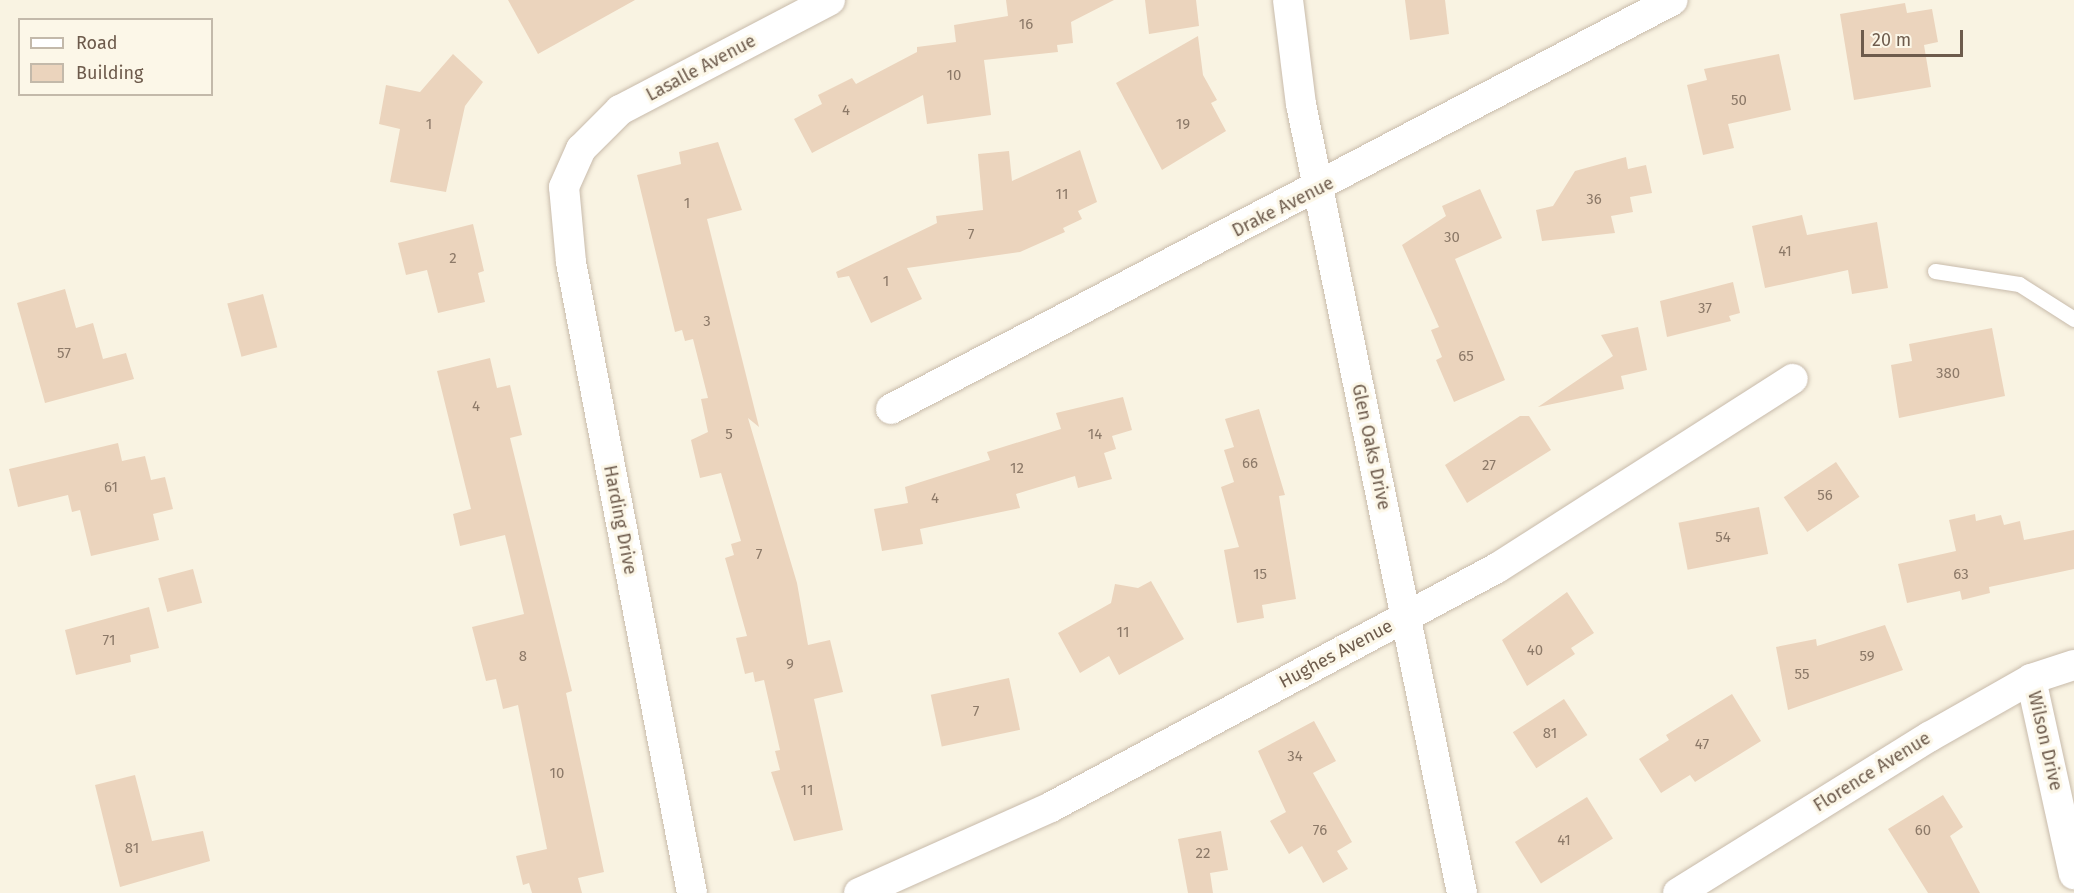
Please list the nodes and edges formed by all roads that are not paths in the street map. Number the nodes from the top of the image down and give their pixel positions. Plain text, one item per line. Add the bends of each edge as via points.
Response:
1 (830, 0) edge
2 (1288, 0) edge
3 (1673, 0) edge
4 (581, 148) joint
5 (1318, 189) junction
6 (1935, 271) dead end
7 (2074, 319) edge
8 (1793, 379) dead end
9 (891, 409) dead end
10 (1405, 617) junction
11 (2074, 665) edge
12 (2031, 679) junction
13 (2074, 874) edge
14 (692, 893) edge
15 (859, 893) edge
16 (1462, 893) edge
17 (1677, 893) edge

1 - 4 street, Lasalle Avenue via 620,110
2 - 5 street, Glen Oaks Drive
3 - 5 street, Drake Avenue
4 - 14 street, Harding Drive via 564,187 571,262
5 - 9 street, Drake Avenue
5 - 10 street, Glen Oaks Drive
6 - 7 lane via 2019,284
8 - 10 street, Hughes Avenue via 1497,568
10 - 15 street, Hughes Avenue via 1051,807
10 - 16 street, Glen Oaks Drive
11 - 12 street, Florence Avenue
12 - 13 street, Wilson Drive
12 - 17 street, Florence Avenue

